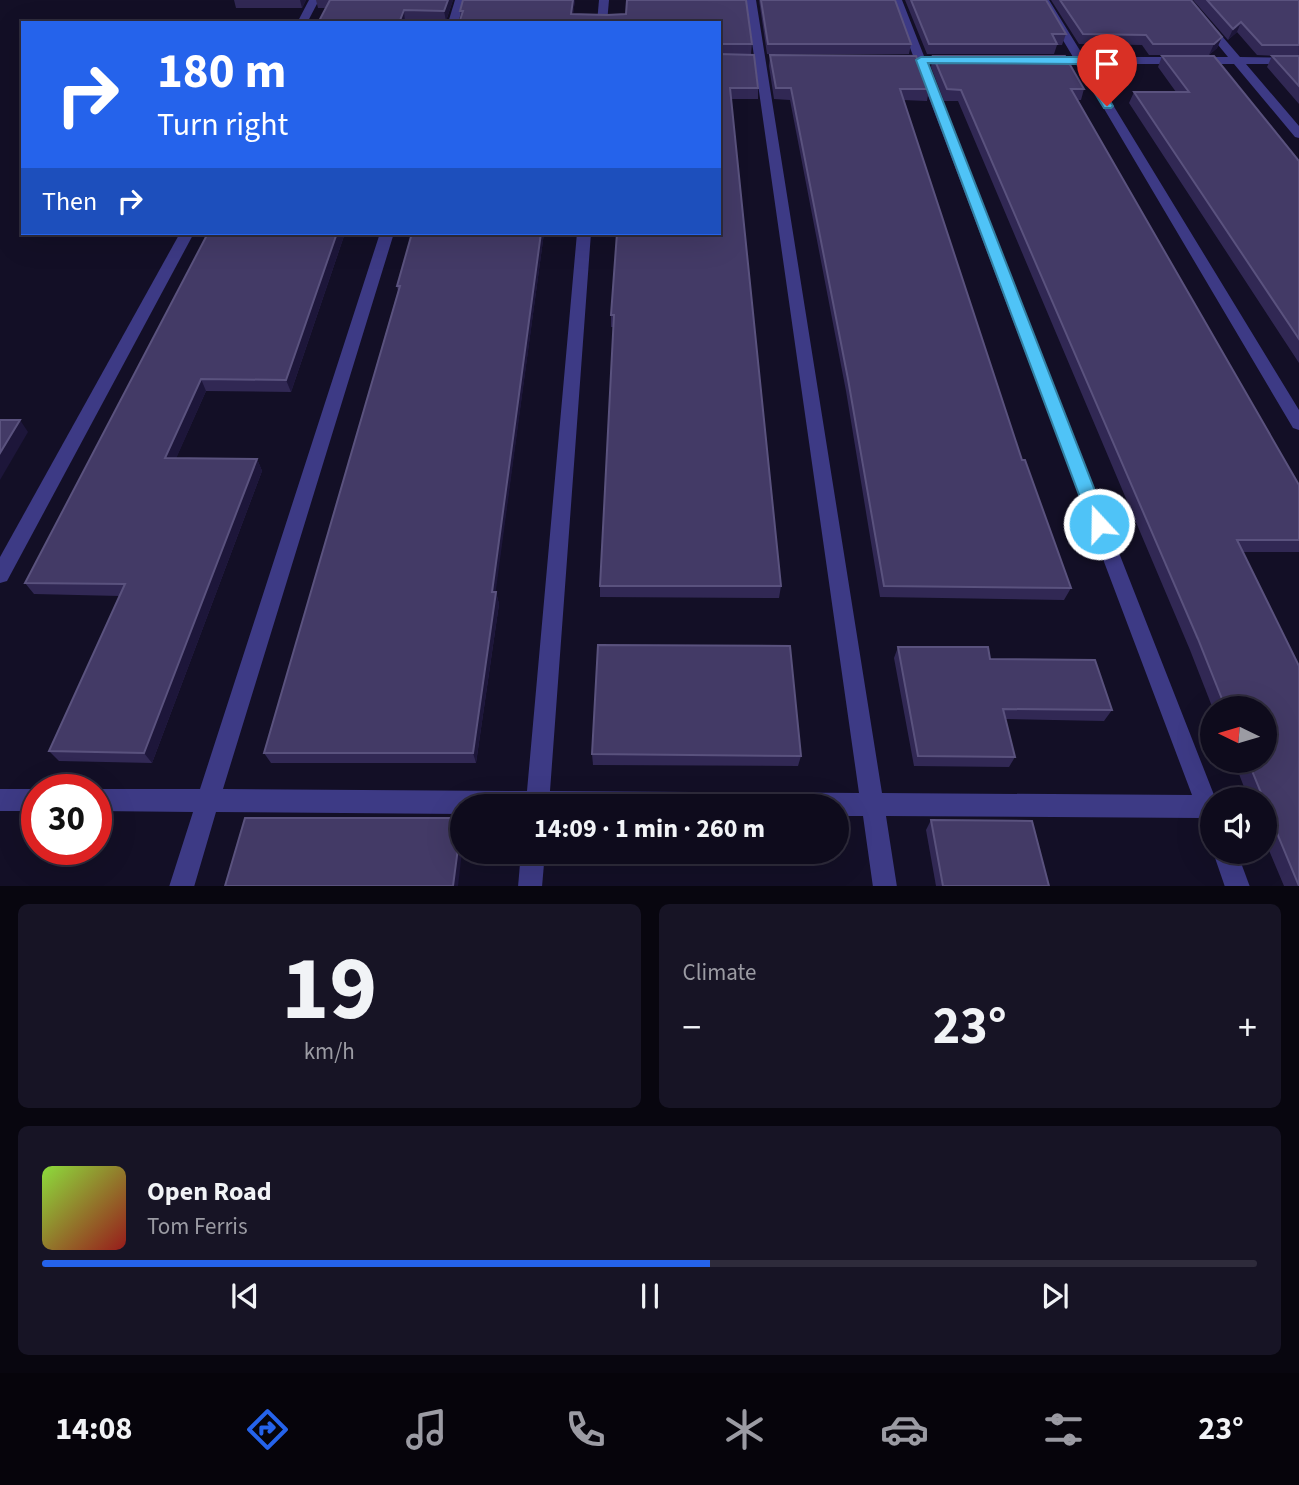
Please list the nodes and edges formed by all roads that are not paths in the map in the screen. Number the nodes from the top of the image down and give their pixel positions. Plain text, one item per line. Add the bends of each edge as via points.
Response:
1 (314, 0) edge
2 (460, 0) edge
3 (604, 0) edge
4 (751, 0) edge
5 (897, 0) edge
6 (1044, 0) edge
7 (1186, 0) edge
8 (303, 21) edge
9 (454, 21) edge
10 (602, 21) edge
11 (1027, 60) edge
12 (1080, 61) junction
13 (1237, 61) junction
14 (1299, 61) edge
15 (1299, 134) edge
16 (186, 235) edge
17 (386, 235) edge
18 (584, 235) edge
19 (1299, 424) edge
20 (0, 576) edge
21 (1200, 788) edge
22 (538, 794) edge
23 (0, 800) edge
24 (21, 800) edge
25 (112, 800) edge
26 (208, 801) junction
27 (450, 803) edge
28 (849, 803) edge
29 (872, 803) junction
30 (1200, 814) edge
31 (532, 864) edge
32 (1229, 864) edge
33 (181, 886) edge
34 (530, 886) edge
35 (885, 886) edge
36 (1238, 886) edge

1 - 8 street
2 - 9 street
3 - 10 street
4 - 29 street
5 - 21 street
6 - 12 street
7 - 13 street
11 - 12 street
12 - 13 street
12 - 19 street
13 - 14 street
13 - 15 street
16 - 20 street
17 - 26 street
18 - 22 street
23 - 24 street
25 - 26 street
26 - 27 street
26 - 33 street
28 - 29 street
29 - 30 street
29 - 35 street
31 - 34 street
32 - 36 street

